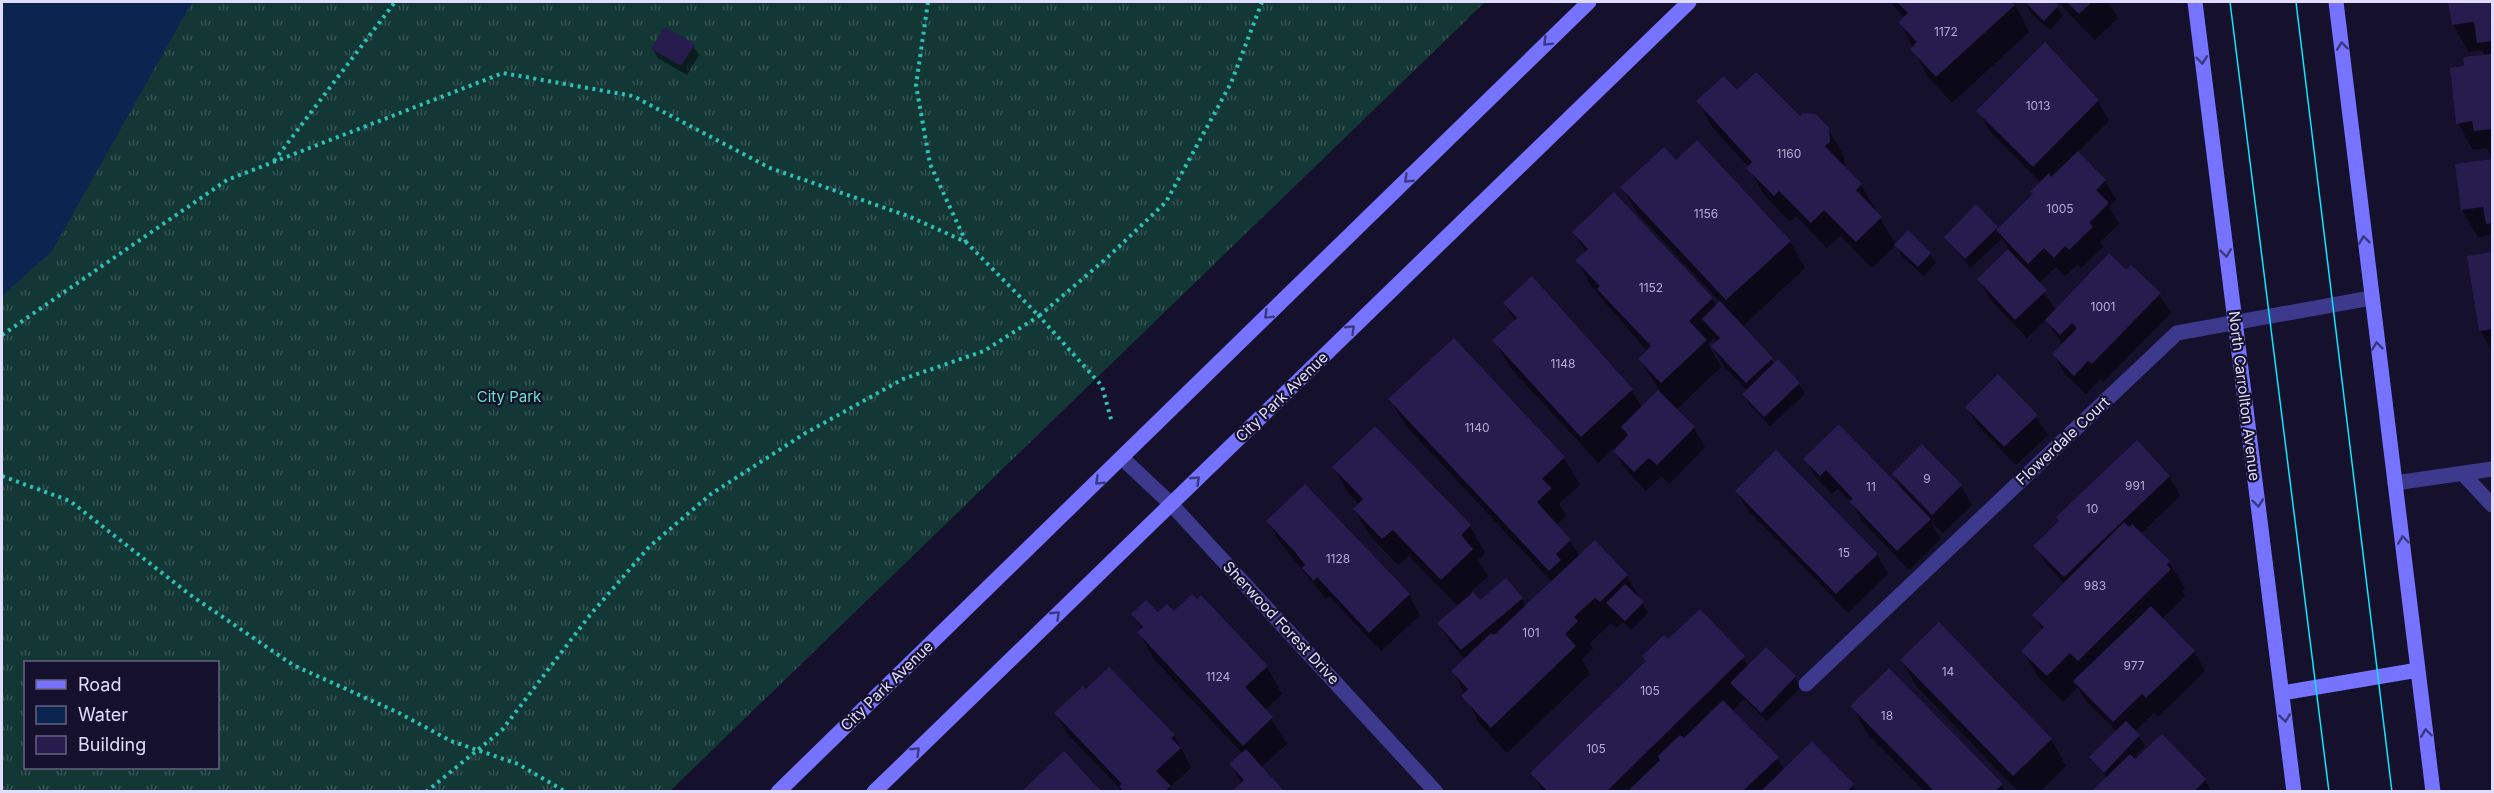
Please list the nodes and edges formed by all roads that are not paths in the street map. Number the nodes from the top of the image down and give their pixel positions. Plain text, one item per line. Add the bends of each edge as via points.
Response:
1 (1589, 2) edge
2 (1689, 2) edge
3 (2194, 2) edge
4 (2336, 2) edge
5 (2371, 298) junction
6 (2235, 320) junction
7 (1122, 458) junction
8 (2493, 469) edge
9 (2463, 474) junction
10 (2396, 483) junction
11 (1171, 504) junction
12 (2493, 505) edge
13 (2418, 669) junction
14 (1806, 684) dead end
15 (2282, 693) junction
16 (778, 792) edge
17 (874, 792) edge
18 (1436, 792) edge
19 (2294, 792) edge
20 (2433, 792) edge

1 -> 7 main road, City Park Avenue
11 -> 2 main road, City Park Avenue
3 -> 6 main road, North Carrollton Avenue
5 -> 4 main road
5 - 6 street, Flowerdale Court
10 -> 5 main road
6 - 14 street, Flowerdale Court via 2177,333
6 -> 15 main road, North Carrollton Avenue
7 - 11 street, Sherwood Forest Drive
7 -> 16 main road, City Park Avenue
8 - 9 street
9 - 10 street
9 - 12 street
13 -> 10 main road
17 -> 11 main road, City Park Avenue
11 - 18 street, Sherwood Forest Drive
13 - 15 main road
20 -> 13 main road
15 -> 19 main road, North Carrollton Avenue

